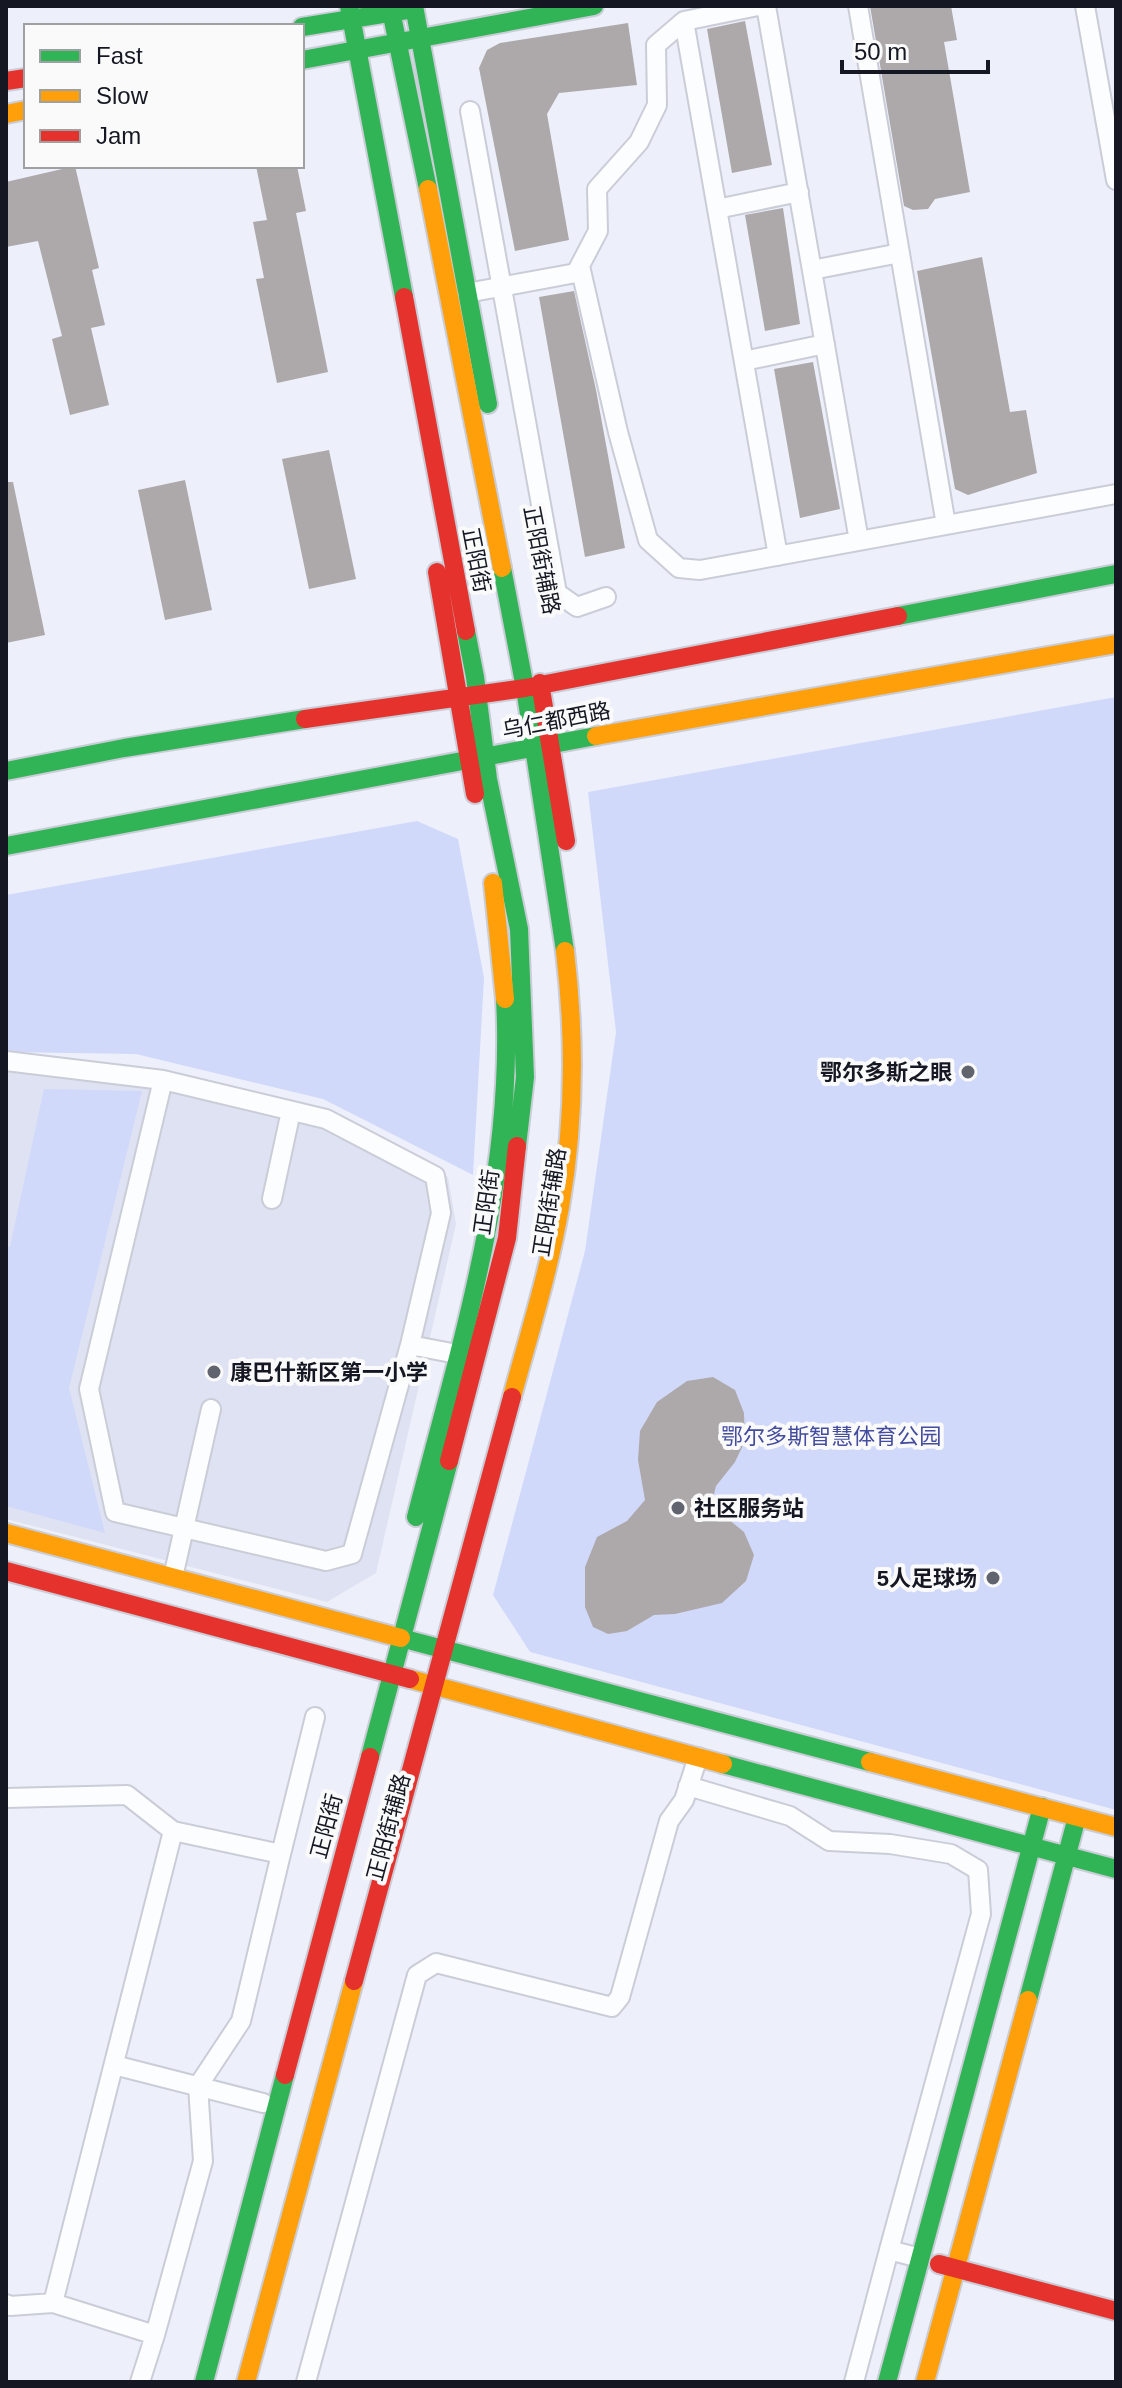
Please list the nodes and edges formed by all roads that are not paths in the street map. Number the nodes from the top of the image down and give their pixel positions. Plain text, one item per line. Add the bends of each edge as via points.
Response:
1 (594, 6) edge
2 (758, 6) edge
3 (766, 6) edge
4 (858, 6) edge
5 (1085, 6) edge
6 (420, 7) edge
7 (390, 10) edge
8 (342, 13) edge
9 (684, 21) junction
10 (304, 26) edge
11 (421, 38) junction
12 (399, 42) junction
13 (349, 52) junction
14 (304, 60) edge
15 (470, 111) dead end
16 (1116, 180) edge
17 (799, 192) junction
18 (717, 209) junction
19 (900, 253) junction
20 (580, 266) junction
21 (812, 270) junction
22 (502, 287) junction
23 (467, 293) junction
24 (825, 344) junction
25 (744, 361) junction
26 (1116, 494) edge
27 (946, 525) junction
28 (859, 541) junction
29 (778, 556) junction
30 (1116, 574) edge
31 (606, 597) dead end
32 (1116, 644) edge
33 (533, 686) junction
34 (468, 695) junction
35 (552, 744) junction
36 (532, 748) junction
37 (477, 759) junction
38 (6, 771) edge
39 (6, 846) edge
40 (573, 883) dead end
41 (577, 912) dead end
42 (6, 1061) edge
43 (163, 1080) junction
44 (291, 1111) junction
45 (272, 1199) dead end
46 (410, 1345) junction
47 (457, 1354) junction
48 (211, 1409) dead end
49 (185, 1528) junction
50 (6, 1533) edge
51 (6, 1571) edge
52 (173, 1577) junction
53 (395, 1635) junction
54 (453, 1650) junction
55 (383, 1672) junction
56 (441, 1688) junction
57 (315, 1717) dead end
58 (698, 1757) junction
59 (688, 1786) junction
60 (6, 1798) edge
61 (1042, 1807) junction
62 (1077, 1817) junction
63 (1116, 1827) edge
64 (173, 1831) junction
65 (1030, 1846) junction
66 (281, 1854) junction
67 (1066, 1856) junction
68 (1116, 1869) edge
69 (114, 2065) junction
70 (198, 2086) junction
71 (263, 2103) junction
72 (889, 2250) junction
73 (920, 2258) junction
74 (955, 2268) junction
75 (53, 2303) junction
76 (6, 2304) edge
77 (1116, 2311) edge
78 (155, 2335) junction
79 (140, 2382) edge
80 (187, 2382) edge
81 (204, 2382) edge
82 (246, 2382) edge
83 (264, 2382) edge
84 (306, 2382) edge
85 (854, 2382) edge
86 (887, 2382) edge
87 (925, 2382) edge

1 - 11 street
2 - 9 street
3 - 17 street
4 - 19 street
5 - 16 street
6 - 7 street
6 - 11 street, 正阳街辅路
7 - 8 street
7 - 12 street
8 - 10 street
8 - 13 street, 正阳街
9 - 18 street
9 - 20 street via 656,45 657,105 639,142 597,189 598,231
11 - 12 street
11 - 23 street, 正阳街辅路
12 - 13 street
12 - 33 street
13 - 14 street
13 - 34 street, 正阳街
15 - 22 street
17 - 18 street
17 - 21 street
18 - 25 street
19 - 21 street
19 - 27 street
20 - 22 street via 576,273
20 - 29 street via 648,540 679,568 700,570
21 - 24 street
22 - 23 street
22 - 31 street via 557,593 577,607
23 - 33 street, 正阳街辅路
24 - 25 street
24 - 28 street
25 - 29 street
26 - 27 street
27 - 28 street
28 - 29 street
30 - 33 street, 乌仁都西路
32 - 35 street, 乌仁都西路
33 - 34 street, 乌仁都西路
33 - 35 street, 正阳街辅路
33 - 36 street
34 - 37 street, 正阳街
34 - 38 street, 乌仁都西路
35 - 36 street, 乌仁都西路
35 - 40 street, 正阳街辅路
36 - 37 street, 乌仁都西路
36 - 54 street via 562,923 571,1020 571,1103 559,1208
37 - 39 street, 乌仁都西路
37 - 47 street via 501,938 505,1095 486,1239
37 - 53 street, 正阳街 via 488,779 519,929 525,1077 507,1238
41 - 54 street, 正阳街辅路 via 590,1078 577,1202 549,1328
42 - 43 street
43 - 44 street
43 - 49 street via 89,1389 115,1512
44 - 45 street
44 - 46 street via 326,1119 435,1176 441,1213
46 - 47 street
46 - 49 street via 352,1554 326,1561
47 - 53 street
48 - 49 street
49 - 52 street
50 - 52 street
51 - 55 street
52 - 53 street
53 - 54 street
53 - 55 street, 正阳街
54 - 56 street
54 - 61 street
55 - 56 street
55 - 71 street
55 - 81 street, 正阳街
56 - 58 street
56 - 82 street
56 - 83 street, 正阳街辅路
57 - 66 street
58 - 59 street
58 - 65 street
59 - 72 street via 790,1816 829,1841 951,1854 978,1870 981,1914
59 - 84 street via 669,1821 620,1997 612,2007 436,1963 417,1975
60 - 64 street via 127,1795
61 - 62 street
61 - 65 street
62 - 63 street
62 - 67 street
64 - 66 street
64 - 69 street
65 - 67 street
65 - 73 street
66 - 70 street via 241,2021
67 - 68 street
67 - 74 street
69 - 70 street
69 - 75 street
70 - 71 street
70 - 78 street via 203,2161
71 - 80 street
72 - 73 street
72 - 85 street
73 - 74 street
73 - 86 street
74 - 77 street
74 - 87 street
75 - 76 street
75 - 78 street
78 - 79 street

